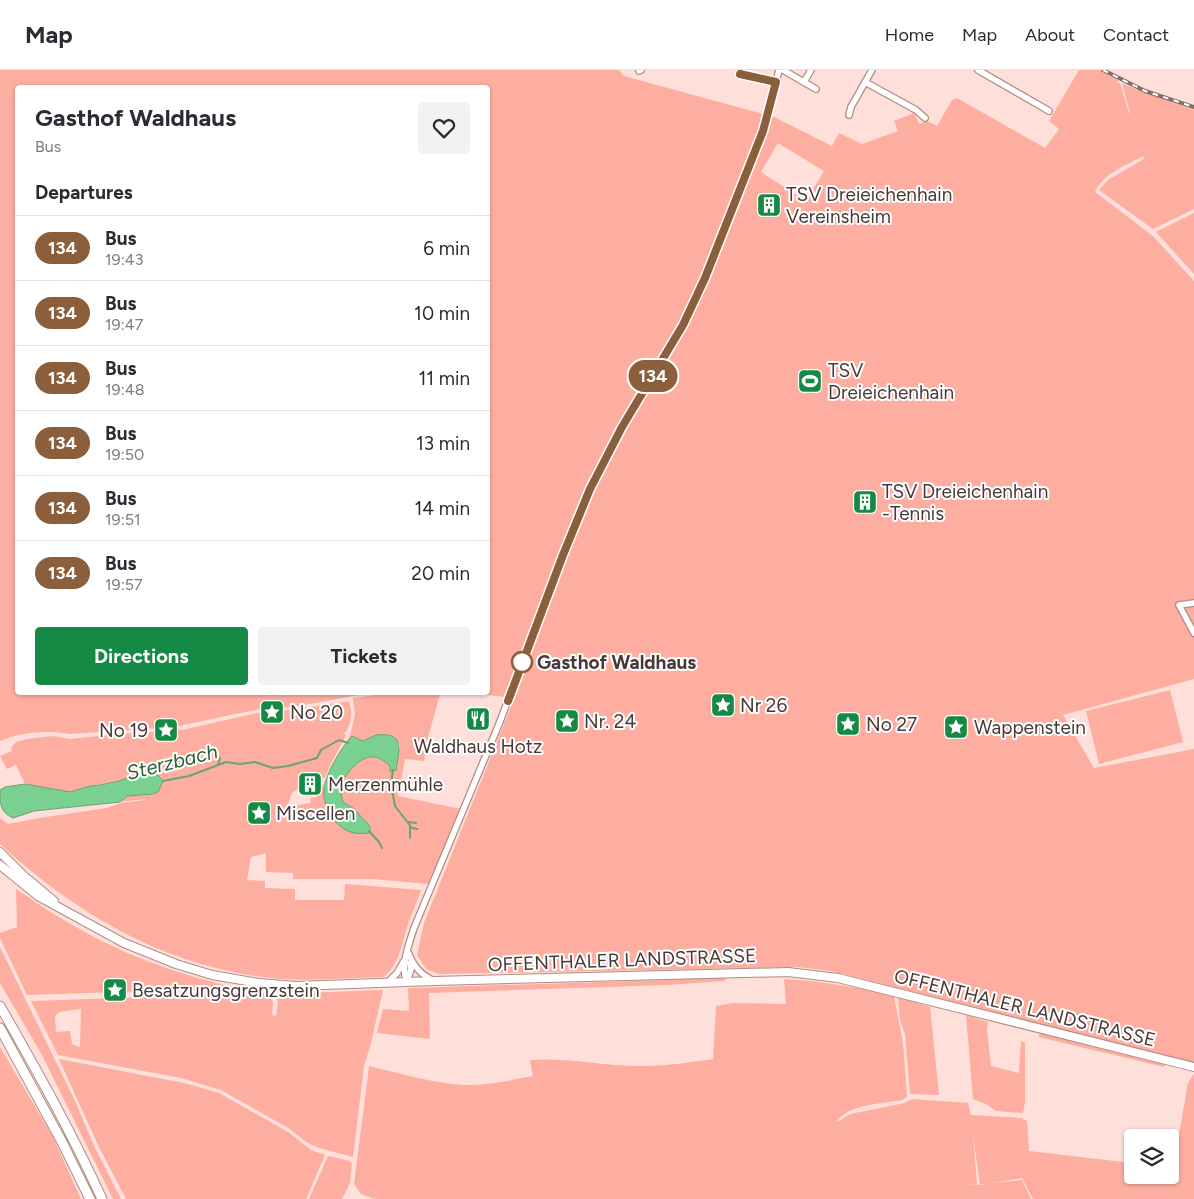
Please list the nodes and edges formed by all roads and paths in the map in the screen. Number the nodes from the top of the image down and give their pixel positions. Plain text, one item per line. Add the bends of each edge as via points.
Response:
1 (779, 70) edge
2 (783, 70) edge
3 (811, 70) edge
4 (872, 70) edge
5 (978, 70) edge
6 (740, 74) dead end
7 (776, 82) junction
8 (804, 82) junction
9 (865, 82) junction
10 (816, 89) dead end
11 (1049, 111) dead end
12 (849, 115) dead end
13 (925, 118) dead end
14 (1194, 602) edge
15 (1194, 633) edge
16 (0, 852) edge
17 (1, 867) edge
18 (61, 907) junction
19 (408, 952) junction
20 (434, 981) junction
21 (408, 982) junction
22 (387, 983) junction
23 (0, 1006) edge
24 (0, 1028) edge
25 (1191, 1066) edge
26 (90, 1199) edge
27 (102, 1199) edge

1 - 7 street
2 - 8 street
3 - 8 street
4 - 9 street
5 - 11 street
6 - 7 street
7 - 19 street via 763,131 705,278 683,325 622,427 590,489 499,724 414,928
8 - 10 street
9 - 12 street
9 - 13 street
14 - 15 street via 1179,605
16 - 18 main road, OFFENTHALER LANDSTRASSE
17 - 18 main road, OFFENTHALER LANDSTRASSE via 32,891
18 - 22 main road, OFFENTHALER LANDSTRASSE via 124,943 212,975 284,986
19 - 20 street via 415,968
19 - 21 street via 411,969
19 - 22 street via 397,973
20 - 21 main road, OFFENTHALER LANDSTRASSE
20 - 25 main road, OFFENTHALER LANDSTRASSE via 808,973
21 - 22 main road, OFFENTHALER LANDSTRASSE
23 - 27 highway via 50,1095
24 - 26 highway

